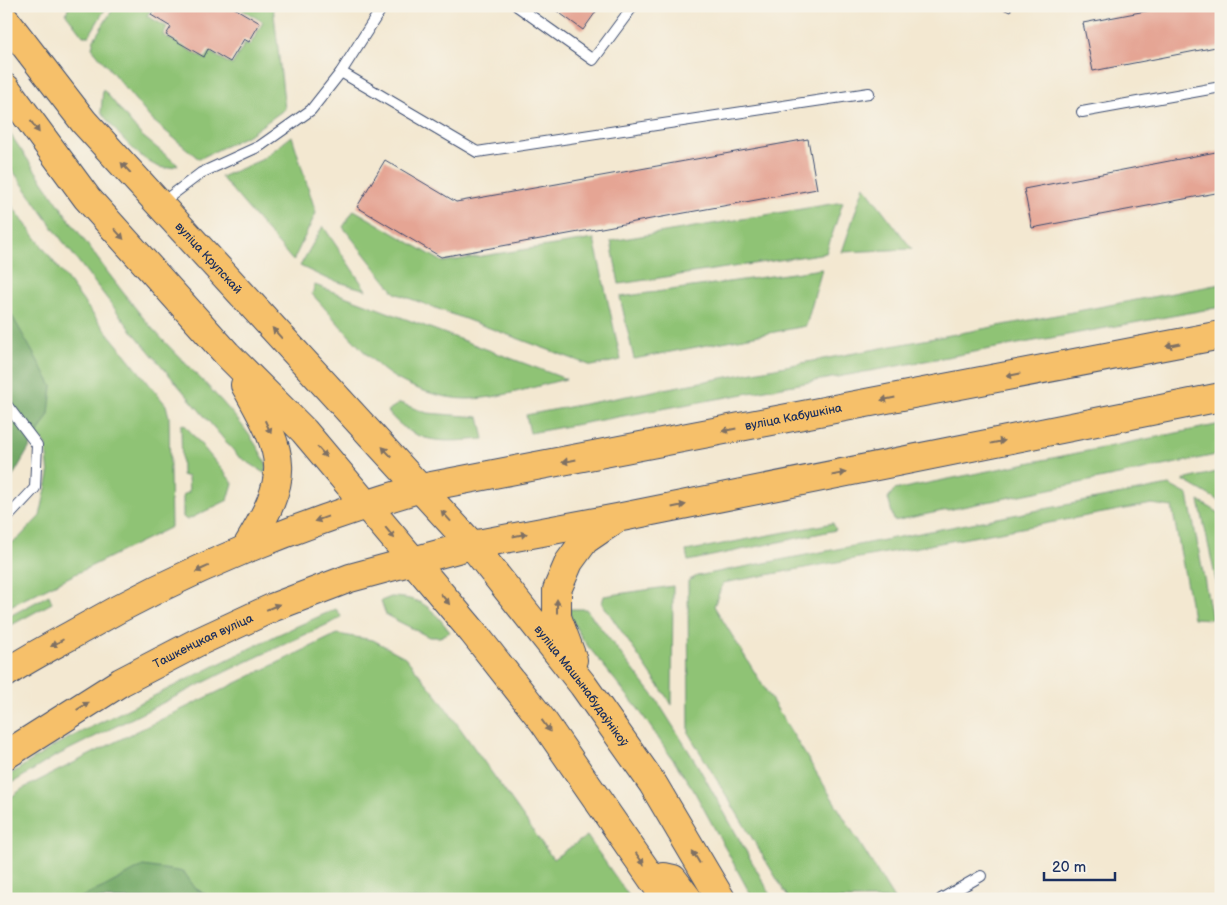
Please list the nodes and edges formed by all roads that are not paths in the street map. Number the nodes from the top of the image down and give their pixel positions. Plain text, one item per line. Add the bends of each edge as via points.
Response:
1 (517, 6) edge
2 (633, 6) edge
3 (378, 8) edge
4 (6, 21) edge
5 (341, 72) junction
6 (1221, 87) edge
7 (6, 88) edge
8 (869, 94) dead end
9 (1082, 112) dead end
10 (160, 204) junction
11 (1221, 335) edge
12 (227, 354) junction
13 (1221, 396) edge
14 (6, 404) edge
15 (421, 488) junction
16 (367, 504) junction
17 (617, 518) junction
18 (6, 519) edge
19 (472, 545) junction
20 (246, 548) junction
21 (414, 562) junction
22 (6, 673) edge
23 (583, 685) junction
24 (6, 755) edge
25 (981, 876) dead end
26 (660, 890) edge
27 (688, 899) edge
28 (721, 899) edge
29 (941, 899) edge

1 - 2 lane via 593,60
3 - 5 lane
10 -> 4 main road, вуліца Крупскай via 84,122
5 - 8 lane via 477,152
5 - 10 lane via 310,110 293,124 260,146 201,173
6 - 9 lane
7 -> 12 main road via 86,198
15 -> 10 main road, вуліца Крупскай
11 -> 15 main road, вуліца Кабушкіна
12 -> 16 main road via 304,431
12 -> 20 main road via 265,420 276,445 279,466 278,481 265,516
17 -> 13 main road
14 - 18 lane via 37,445 35,488
15 - 16 main road, вуліца Кабушкіна
19 -> 15 main road, вуліца Машынабудаўнікоў
16 -> 20 main road via 321,518
16 -> 21 main road
19 -> 17 main road
23 -> 17 main road via 557,617 557,590 569,562 585,540
19 - 21 main road
19 - 23 main road, вуліца Машынабудаўнікоў
20 -> 22 main road via 136,600
24 -> 21 main road, Ташкенцкая вуліца via 121,682 205,639 274,607 350,578
21 -> 26 main road via 543,721
28 -> 23 main road, вуліца Машынабудаўнікоў via 653,784
25 - 29 lane
26 - 27 main road via 664,877 673,879

